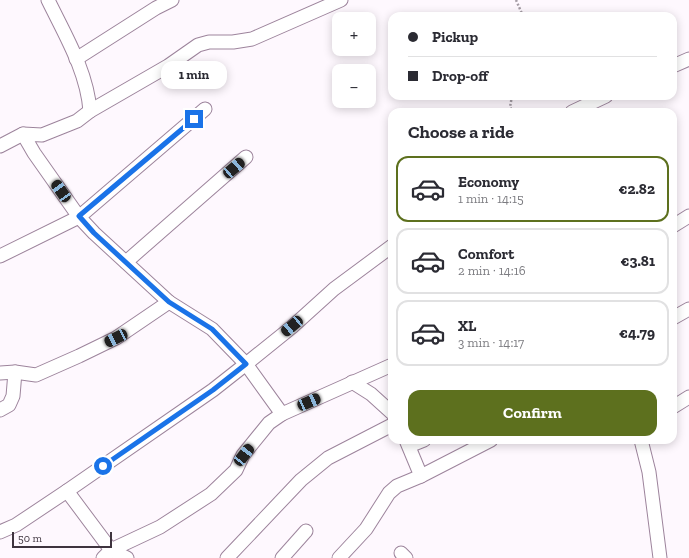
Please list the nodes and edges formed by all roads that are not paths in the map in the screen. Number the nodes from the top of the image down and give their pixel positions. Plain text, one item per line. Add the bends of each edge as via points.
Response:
1 (48, 0) edge
2 (172, 0) edge
3 (341, 0) edge
4 (76, 59) junction
5 (689, 59) edge
6 (677, 64) edge
7 (598, 100) edge
8 (580, 108) edge
9 (206, 109) dead end
10 (90, 111) junction
11 (23, 134) junction
12 (0, 146) edge
13 (246, 157) dead end
14 (79, 216) junction
15 (689, 216) edge
16 (677, 224) edge
17 (388, 249) edge
18 (0, 256) edge
19 (126, 262) junction
20 (169, 302) junction
21 (689, 309) edge
22 (677, 316) edge
23 (246, 364) junction
24 (388, 367) edge
25 (15, 372) junction
26 (0, 373) edge
27 (352, 382) junction
28 (689, 397) edge
29 (677, 404) edge
30 (388, 409) edge
31 (0, 410) edge
32 (282, 414) junction
33 (388, 427) edge
34 (407, 444) edge
35 (483, 444) edge
36 (641, 444) edge
37 (421, 476) junction
38 (66, 491) junction
39 (306, 531) dead end
40 (0, 532) edge
41 (107, 554) edge
42 (127, 558) edge
43 (227, 558) edge
44 (282, 558) edge
45 (339, 558) edge
46 (660, 558) edge

1 - 4 street
2 - 4 street
3 - 10 street via 252,39 198,45 168,66
4 - 10 street via 89,94
5 - 6 street
7 - 8 street
9 - 14 street
10 - 11 street via 77,121 42,135
11 - 12 street
11 - 14 street
13 - 19 street
14 - 18 street
14 - 19 street
15 - 16 street
17 - 23 street via 334,289
19 - 20 street
20 - 23 street via 212,329
20 - 25 street via 116,338 79,356 36,375
21 - 22 street
23 - 32 street
23 - 38 street via 213,390
24 - 27 street
25 - 26 street
25 - 31 street via 13,396 9,405
27 - 30 street
27 - 32 street
28 - 29 street
32 - 41 street via 269,423 244,455 236,470 211,494 160,527
33 - 43 street via 328,458 312,471
34 - 37 street
35 - 37 street
36 - 46 street via 649,472
37 - 45 street via 393,489 366,529
38 - 40 street
38 - 41 street
39 - 44 street
41 - 42 street

